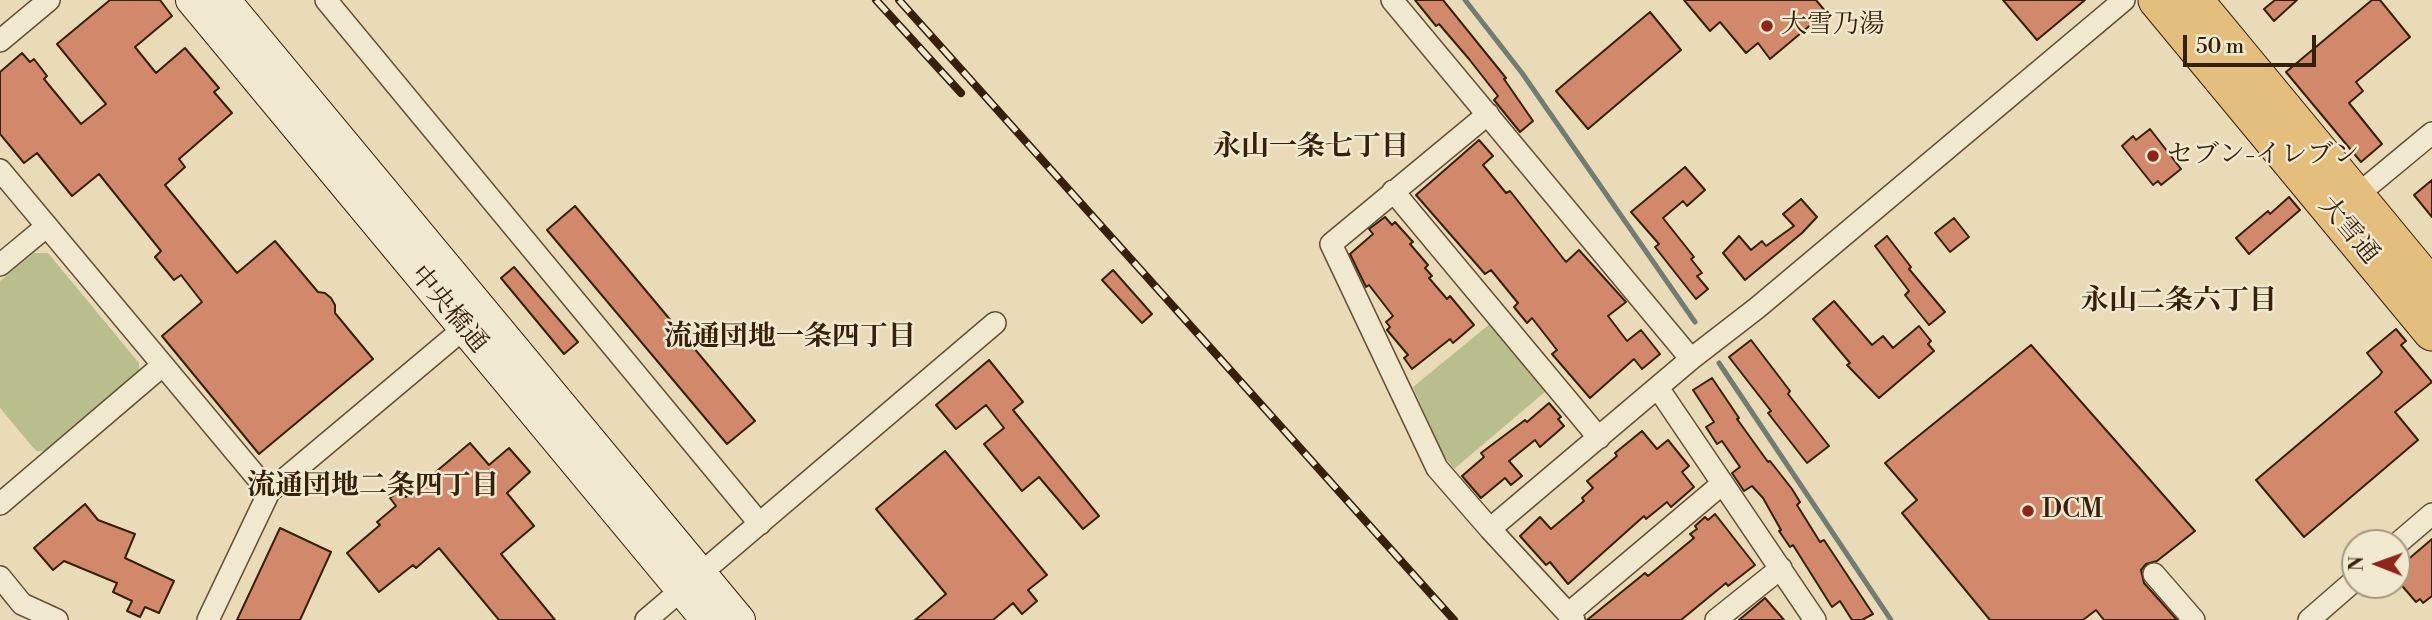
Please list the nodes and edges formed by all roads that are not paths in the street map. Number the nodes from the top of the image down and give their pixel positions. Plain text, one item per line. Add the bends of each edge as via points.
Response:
1 (49, 0) edge
2 (191, 0) edge
3 (225, 0) edge
4 (326, 0) edge
5 (1392, 0) edge
6 (2124, 0) edge
7 (2157, 0) edge
8 (2194, 0) edge
9 (0, 41) edge
10 (1488, 114) junction
11 (2432, 133) edge
12 (0, 170) edge
13 (1393, 191) junction
14 (2345, 205) junction
15 (47, 226) junction
16 (0, 265) edge
17 (2432, 288) edge
18 (474, 320) junction
19 (995, 323) dead end
20 (2432, 332) edge
21 (1691, 359) junction
22 (163, 365) junction
23 (1658, 388) junction
24 (1599, 438) junction
25 (1723, 484) junction
26 (269, 492) junction
27 (0, 504) edge
28 (2432, 514) edge
29 (760, 524) junction
30 (1490, 529) junction
31 (2411, 532) edge
32 (1780, 568) junction
33 (2154, 574) dead end
34 (0, 577) edge
35 (691, 582) junction
36 (2341, 592) edge
37 (1571, 617) edge
38 (57, 620) edge
39 (208, 620) edge
40 (646, 620) edge
41 (706, 620) edge
42 (740, 620) edge
43 (1716, 620) edge
44 (1815, 620) edge
45 (2194, 620) edge
46 (2309, 620) edge

1 - 9 street
2 - 18 main road, 中央橋通
3 - 18 main road, 中央橋通
4 - 29 street
5 - 10 street
6 - 21 street via 1757,309
7 - 14 highway, 大雪通
8 - 14 highway, 大雪通
10 - 13 street
10 - 21 street
11 - 14 street
12 - 15 street
13 - 24 street
13 - 30 street via 1331,244 1437,468
14 - 17 highway, 大雪通
14 - 20 highway, 大雪通
15 - 16 street
15 - 22 street
18 - 26 street
18 - 35 main road, 中央橋通
19 - 29 street
21 - 23 street
22 - 26 street
22 - 27 street
23 - 24 street
23 - 25 street
24 - 30 street
25 - 32 street
25 - 37 street
26 - 39 street
28 - 31 street
29 - 35 street
30 - 37 street
32 - 43 street
32 - 44 street
33 - 45 street
34 - 38 street via 22,604
35 - 40 street
35 - 41 main road, 中央橋通
35 - 42 main road, 中央橋通
36 - 46 street

